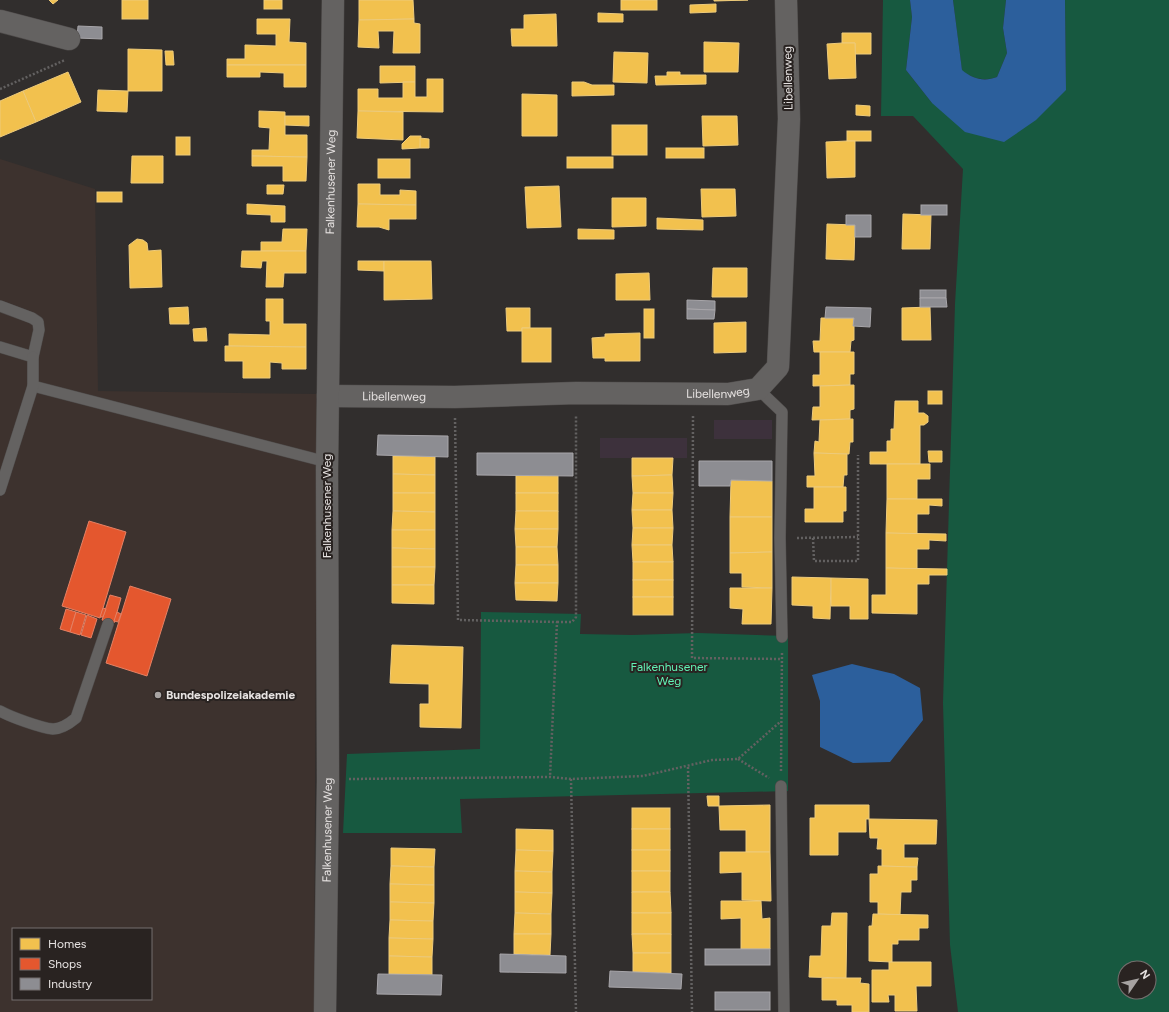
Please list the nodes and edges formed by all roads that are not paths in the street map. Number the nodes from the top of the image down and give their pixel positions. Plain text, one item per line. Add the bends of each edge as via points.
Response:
1 (333, 0) edge
2 (786, 0) edge
3 (0, 21) edge
4 (69, 39) road end
5 (0, 306) edge
6 (0, 347) edge
7 (33, 357) junction
8 (32, 386) junction
9 (758, 389) junction
10 (328, 396) junction
11 (327, 462) junction
12 (0, 490) edge
13 (108, 624) dead end
14 (782, 637) road end
15 (0, 711) edge
16 (781, 786) road end
17 (325, 1012) edge
18 (784, 1012) edge

1 - 10 street, Falkenhusener Weg
2 - 9 street, Libellenweg via 789,119 778,367
3 - 4 street
5 - 7 lane via 38,322 39,330
6 - 7 lane
7 - 8 lane
8 - 11 lane
8 - 12 lane
9 - 10 street, Libellenweg via 728,394 693,395 576,393 455,397
9 - 14 lane via 782,412
10 - 11 street, Falkenhusener Weg
11 - 17 street, Falkenhusener Weg via 328,780
13 - 15 lane via 76,718 54,729
16 - 18 lane

